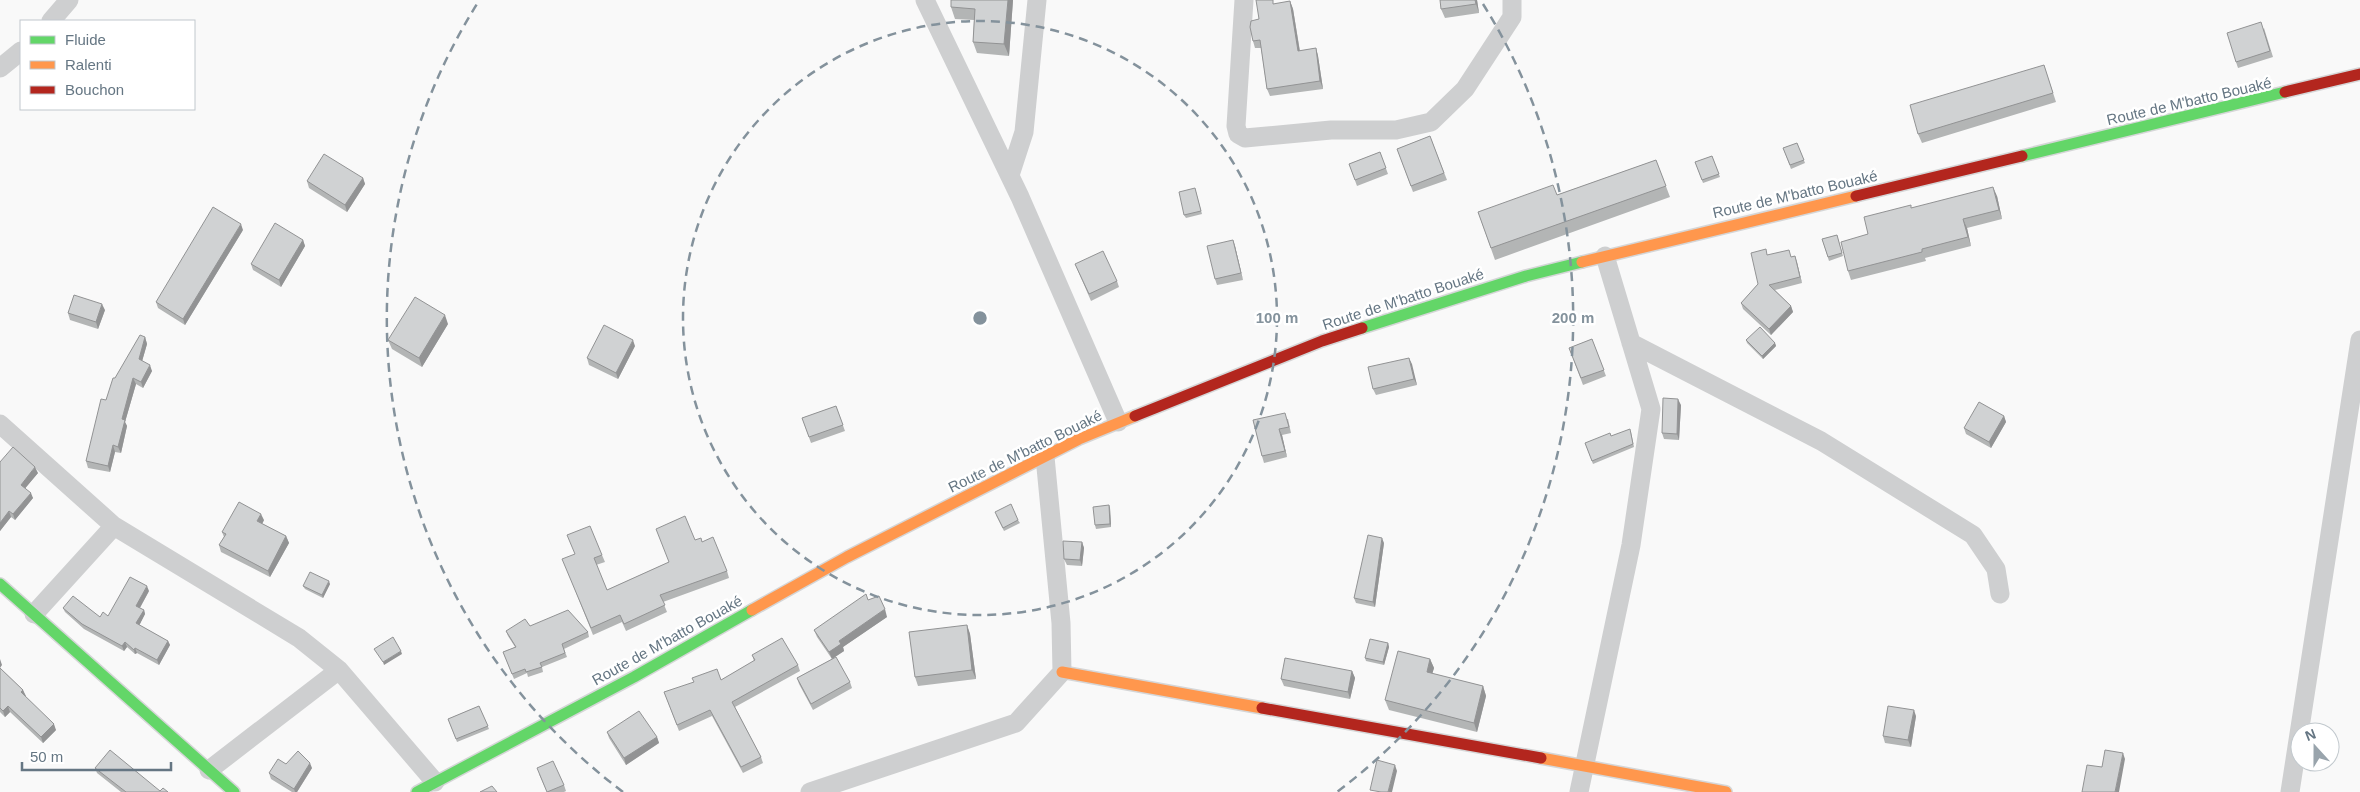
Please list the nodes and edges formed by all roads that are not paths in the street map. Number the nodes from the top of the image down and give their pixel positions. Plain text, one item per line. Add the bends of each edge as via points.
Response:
1 (69, 0) edge
2 (925, 0) edge
3 (1037, 0) edge
4 (1244, 0) edge
5 (1512, 0) edge
6 (52, 20) edge
7 (20, 52) edge
8 (0, 68) edge
9 (2360, 74) edge
10 (1010, 176) junction
11 (1605, 256) junction
12 (2360, 340) edge
13 (1631, 343) junction
14 (1118, 422) junction
15 (0, 424) edge
16 (1045, 457) junction
17 (114, 526) junction
18 (0, 584) edge
19 (2000, 594) dead end
20 (34, 614) junction
21 (339, 670) junction
22 (1062, 672) junction
23 (1584, 766) junction
24 (209, 770) junction
25 (435, 782) junction
26 (234, 792) edge
27 (417, 792) edge
28 (810, 792) edge
29 (1579, 792) edge
30 (1726, 792) edge
31 (2290, 792) edge

1 - 6 street
2 - 10 street
3 - 10 street via 1024,132
4 - 5 street via 1236,126 1238,134 1245,138 1331,130 1396,130 1431,122 1465,89 1512,17
7 - 8 street
9 - 11 street, Route de M'batto Bouaké
10 - 14 street
11 - 13 street
11 - 14 street, Route de M'batto Bouaké via 1526,276 1322,341
12 - 31 street
13 - 19 street via 1821,441 1973,535 1996,569
13 - 23 street via 1651,409 1631,545
14 - 16 street, Route de M'batto Bouaké
15 - 17 street
16 - 22 street via 1061,623
16 - 25 street, Route de M'batto Bouaké via 847,557 634,677
17 - 20 street
17 - 21 street via 299,638
18 - 20 street
20 - 24 street
21 - 24 street
21 - 25 street
22 - 23 street
22 - 28 street via 1016,723
23 - 29 street
23 - 30 street
24 - 26 street
25 - 27 street, Route de M'batto Bouaké

